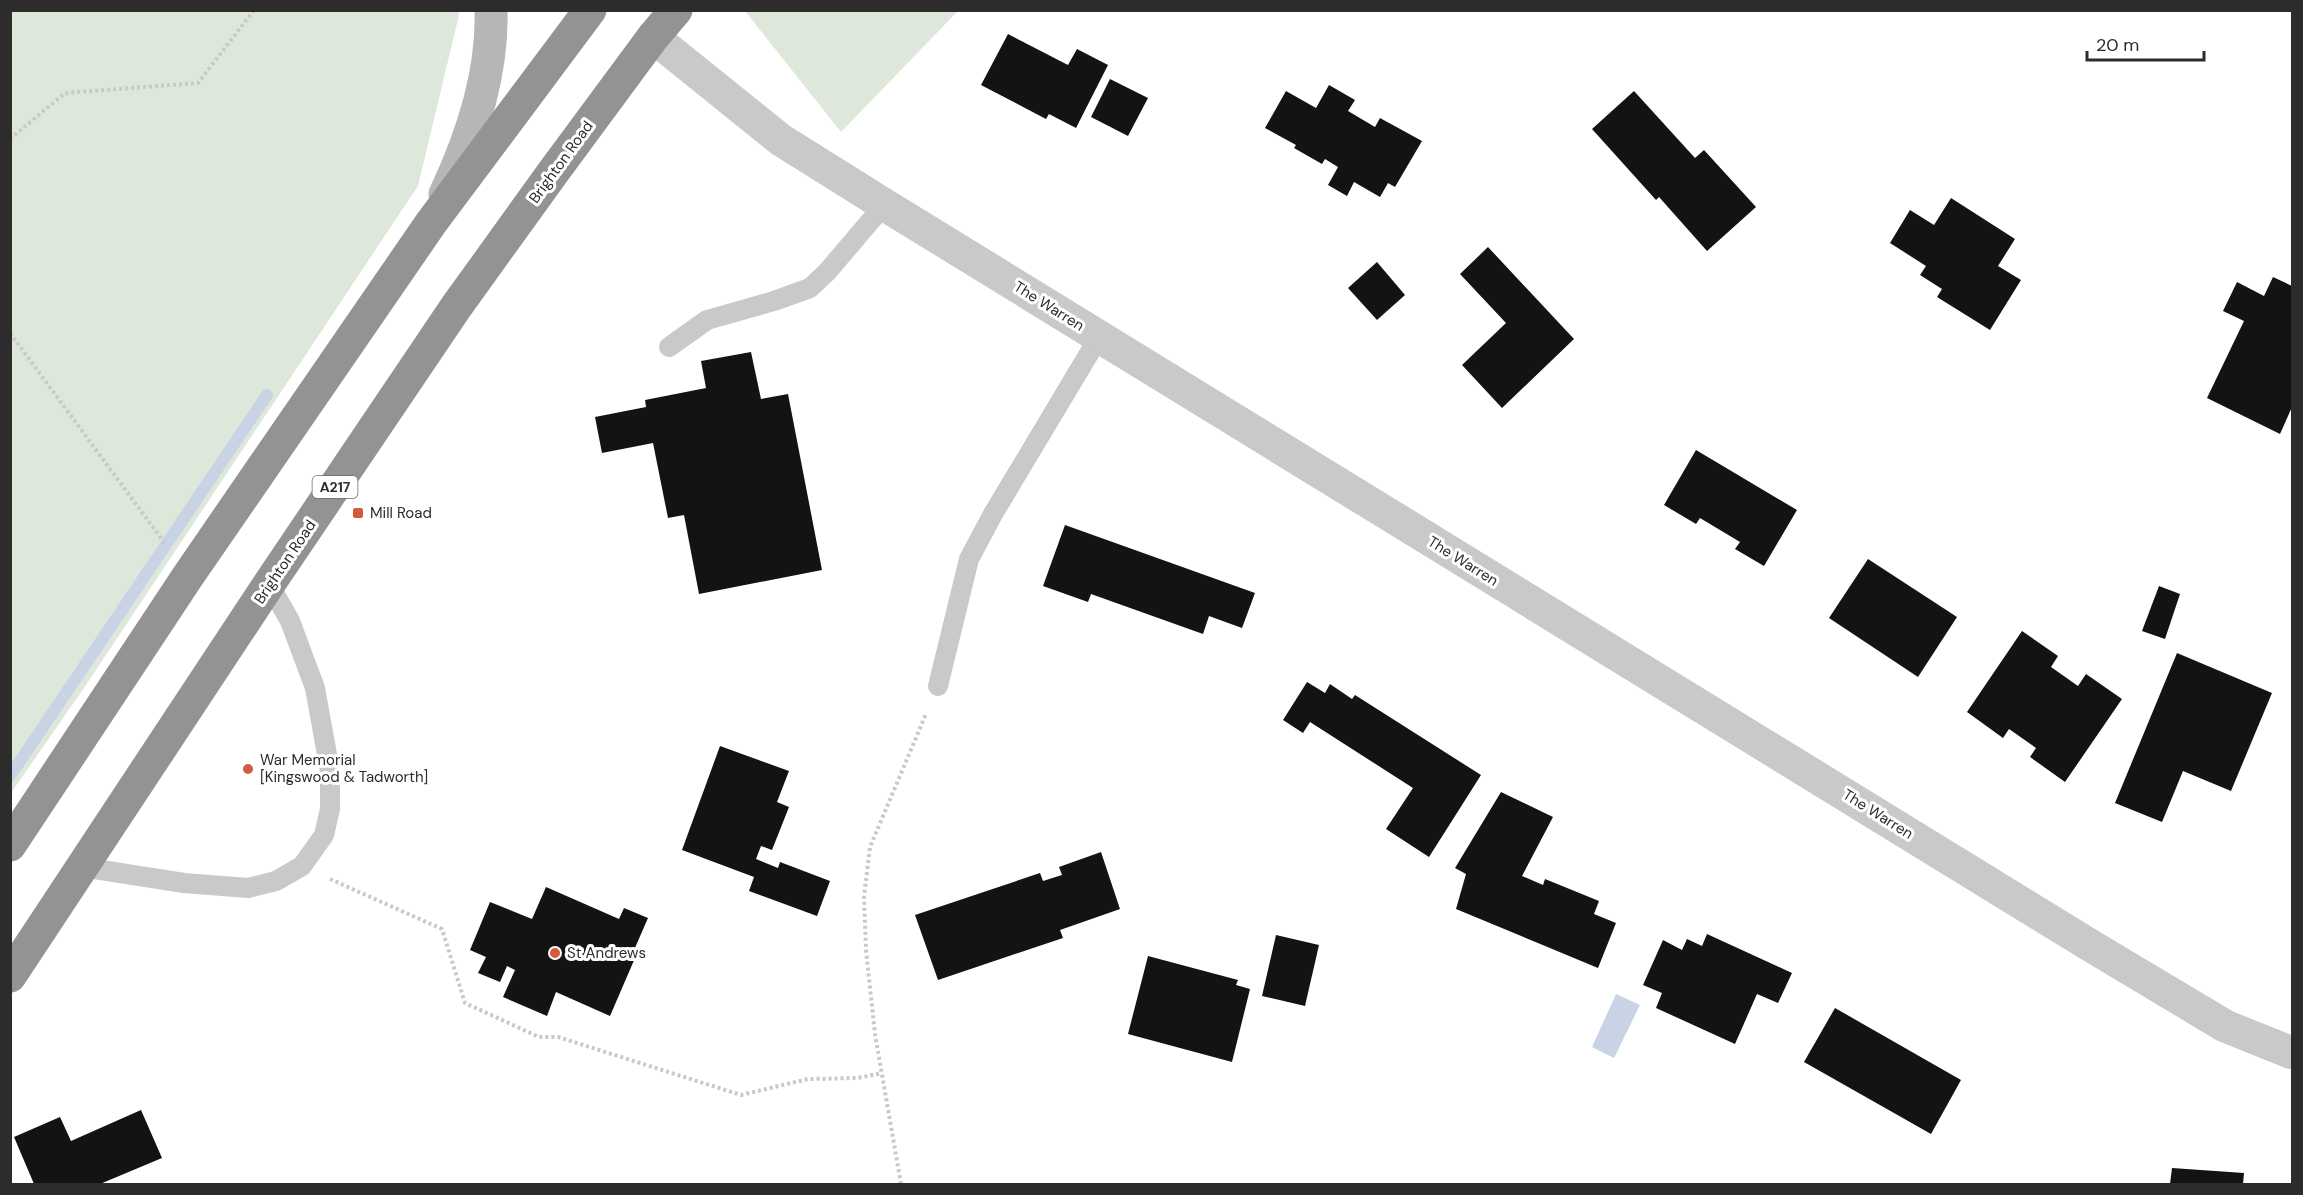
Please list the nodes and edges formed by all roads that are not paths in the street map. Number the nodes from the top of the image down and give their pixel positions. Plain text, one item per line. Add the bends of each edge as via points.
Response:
1 (491, 10) edge
2 (590, 10) edge
3 (676, 10) edge
4 (653, 38) junction
5 (885, 204) junction
6 (431, 223) junction
7 (1099, 337) junction
8 (669, 346) dead end
9 (269, 584) junction
10 (938, 686) road end
11 (10, 845) edge
12 (82, 867) junction
13 (10, 976) edge
14 (2292, 1053) edge

1 - 6 main road via 492,34 471,132
2 - 6 highway
3 - 4 highway, Brighton Road / A217
4 - 5 street, The Warren via 781,140
4 - 9 highway, Brighton Road / A217 via 456,307
5 - 7 street, The Warren
5 - 8 lane via 810,288 707,320
6 - 11 highway via 188,576
7 - 10 lane via 969,559
7 - 14 street, The Warren via 2225,1026
9 - 12 highway, Brighton Road / A217
9 - 12 lane via 290,621 315,688 330,771 330,809 324,835 302,866 276,881 248,888 184,883
12 - 13 highway, Brighton Road / A217

